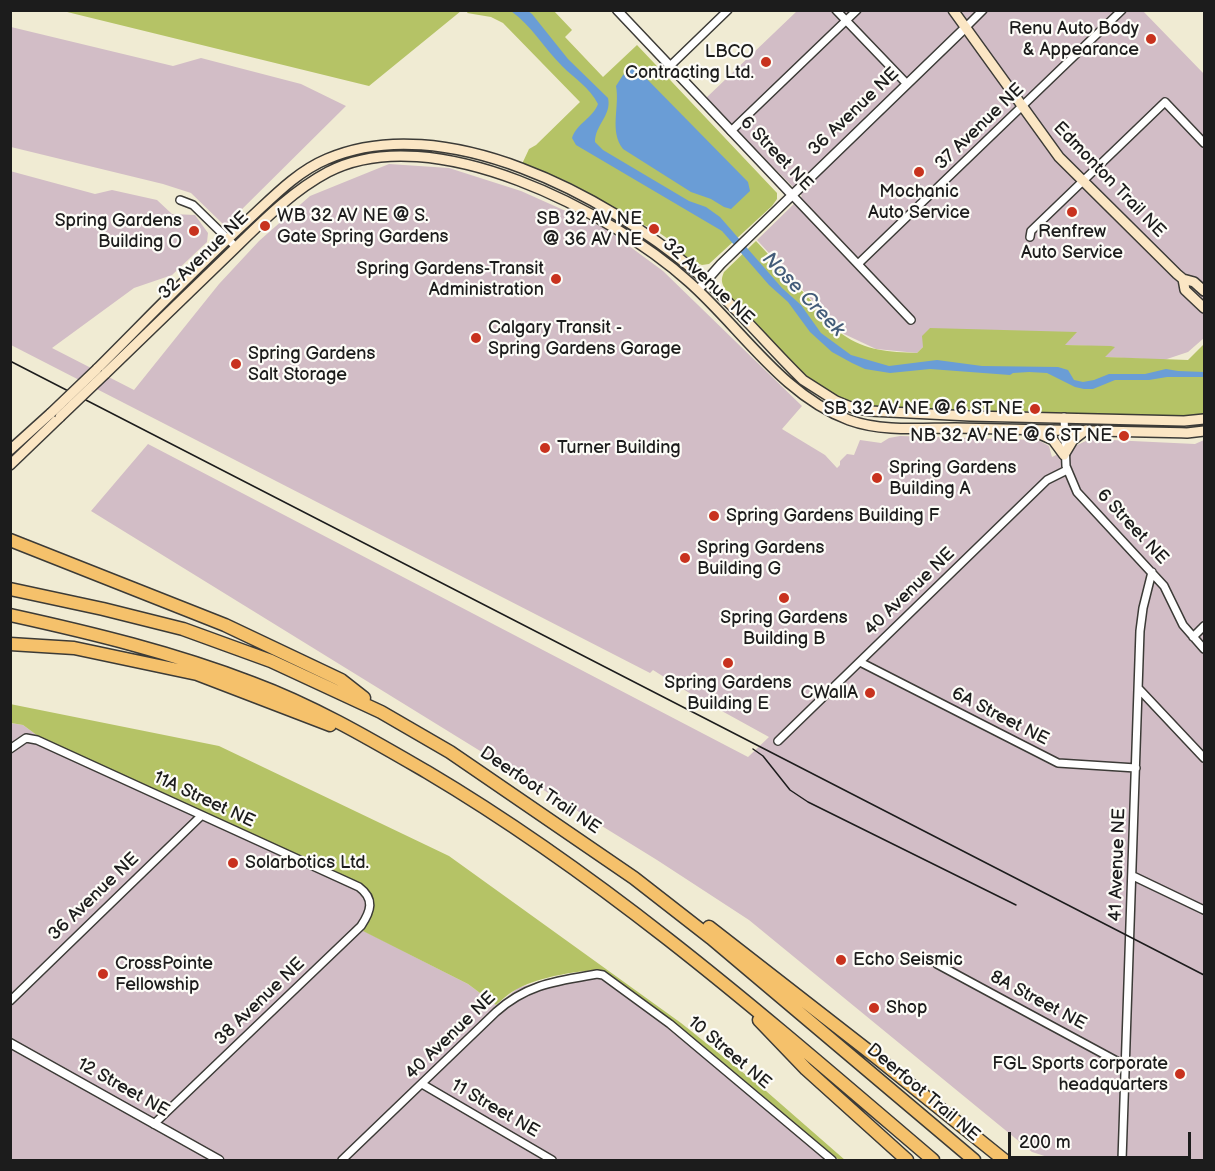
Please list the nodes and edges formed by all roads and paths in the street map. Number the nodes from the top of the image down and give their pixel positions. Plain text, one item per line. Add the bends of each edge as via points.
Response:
1 (616, 10) edge
2 (728, 10) edge
3 (836, 10) edge
4 (857, 10) edge
5 (953, 10) edge
6 (983, 10) edge
7 (1122, 10) edge
8 (846, 21) junction
9 (965, 27) junction
10 (670, 66) junction
11 (907, 84) junction
12 (1021, 107) junction
13 (731, 131) junction
14 (1204, 143) edge
15 (1083, 181) junction
16 (792, 195) junction
17 (180, 200) dead end
18 (1030, 237) dead end
19 (228, 239) junction
20 (236, 248) junction
21 (858, 264) junction
22 (1183, 279) junction
23 (706, 280) junction
24 (698, 290) junction
25 (1204, 291) edge
26 (1204, 308) edge
27 (911, 320) dead end
28 (101, 371) junction
29 (56, 415) junction
30 (1064, 417) junction
31 (1204, 419) edge
32 (1027, 429) junction
33 (1064, 429) junction
34 (1086, 430) junction
35 (1204, 431) edge
36 (10, 450) edge
37 (1064, 455) junction
38 (10, 465) edge
39 (1067, 470) junction
40 (10, 540) edge
41 (10, 546) edge
42 (1152, 572) junction
43 (99, 573) junction
44 (10, 589) edge
45 (10, 615) edge
46 (1204, 626) edge
47 (1194, 637) junction
48 (10, 644) edge
49 (1204, 649) edge
50 (860, 662) junction
51 (1139, 689) junction
52 (381, 712) junction
53 (364, 735) junction
54 (778, 741) dead end
55 (10, 749) edge
56 (1204, 758) edge
57 (1136, 768) junction
58 (201, 816) junction
59 (1133, 876) junction
60 (634, 878) junction
61 (368, 893) joint
62 (1204, 910) edge
63 (937, 964) dead end
64 (603, 975) joint
65 (740, 996) junction
66 (10, 1001) edge
67 (10, 1043) edge
68 (1124, 1065) junction
69 (422, 1084) junction
70 (931, 1101) junction
71 (154, 1124) junction
72 (219, 1161) edge
73 (342, 1161) edge
74 (552, 1161) edge
75 (832, 1161) edge
76 (907, 1161) edge
77 (933, 1161) edge
78 (974, 1161) edge
79 (1004, 1161) edge
80 (1016, 1161) edge
81 (1122, 1161) edge

1 - 10 street, 6 Street NE
2 - 10 street
3 - 8 street
4 - 8 street
5 - 9 main road, Edmonton Trail NE
6 - 9 street, 36 Avenue NE
7 - 12 street, 37 Avenue NE
8 - 11 street
8 - 13 street
9 - 11 street, 36 Avenue NE
9 - 12 main road, Edmonton Trail NE
10 - 13 street, 6 Street NE
11 - 16 street, 36 Avenue NE
12 - 15 main road, Edmonton Trail NE via 1048,144
12 - 21 street, 37 Avenue NE
13 - 16 street, 6 Street NE
14 - 15 street via 1165,102
15 - 18 street via 1031,231
15 - 22 main road, Edmonton Trail NE
16 - 21 street, 6 Street NE
16 - 23 street, 36 Avenue NE
17 - 19 street via 193,205
19 - 20 street
19 - 23 main road, 32 Avenue NE via 302,173 326,159 376,145 415,144 486,157 558,184 619,215
19 - 28 main road, 32 Avenue NE
20 - 24 main road, 32 Avenue NE via 292,196 331,171 377,157 415,156 479,169 554,195 620,230
20 - 28 main road, 32 Avenue NE
21 - 27 street, 6 Street NE
22 - 25 main road, Edmonton Trail NE
22 - 26 main road, Edmonton Trail NE via 1185,291
23 - 24 street, 36 Avenue NE
23 - 30 main road, 32 Avenue NE via 803,380 853,408
24 - 32 main road, 32 Avenue NE via 800,392 849,420 868,425
28 - 29 main road, 32 Avenue NE, bridge
29 - 36 main road, 32 Avenue NE
29 - 38 main road, 32 Avenue NE
30 - 31 main road, 32 Avenue NE
30 - 33 street, 6 Street NE
32 - 33 main road, 32 Avenue NE
32 - 37 main road via 1053,440
33 - 34 main road, 32 Avenue NE
33 - 37 street, 6 Street NE
34 - 35 main road, 32 Avenue NE
34 - 37 main road via 1073,440
37 - 39 street, 6 Street NE
39 - 42 street, 6 Street NE via 1083,500
39 - 50 street, 40 Avenue NE via 1047,480
40 - 43 highway
41 - 43 highway
42 - 47 street, 6 Street NE via 1166,588 1182,625
42 - 51 street, 41 Avenue NE via 1142,619
43 - 52 highway via 225,624 341,681
44 - 52 highway, Deerfoot Trail NE via 183,629 271,661
45 - 53 highway via 180,658 253,683
46 - 47 street
47 - 49 street, 6 Street NE
48 - 53 highway via 74,648 197,674
50 - 54 street, 40 Avenue NE
50 - 57 street, 6A Street NE via 1058,763
51 - 56 street
51 - 57 street, 41 Avenue NE
52 - 60 highway, Deerfoot Trail NE via 460,758
53 - 65 highway via 487,808 591,879
55 - 58 street, 11A Street NE via 26,738 37,740
57 - 59 street, 41 Avenue NE
58 - 61 street, 11A Street NE
58 - 66 street, 36 Avenue NE
59 - 62 street
59 - 68 street, 41 Avenue NE
60 - 70 highway via 716,931
60 - 78 highway, Deerfoot Trail NE via 711,938
61 - 71 street, 38 Avenue NE via 368,914 361,926
63 - 68 street, 8A Street NE
64 - 69 street, 40 Avenue NE via 530,988 513,997
64 - 75 street, 10 Street NE via 670,1024
65 - 76 highway via 806,1069
65 - 77 highway
67 - 71 street, 12 Street NE
68 - 81 street, 41 Avenue NE
69 - 73 street, 40 Avenue NE
69 - 74 street, 11 Street NE
70 - 79 highway
70 - 80 highway
71 - 72 street, 12 Street NE

